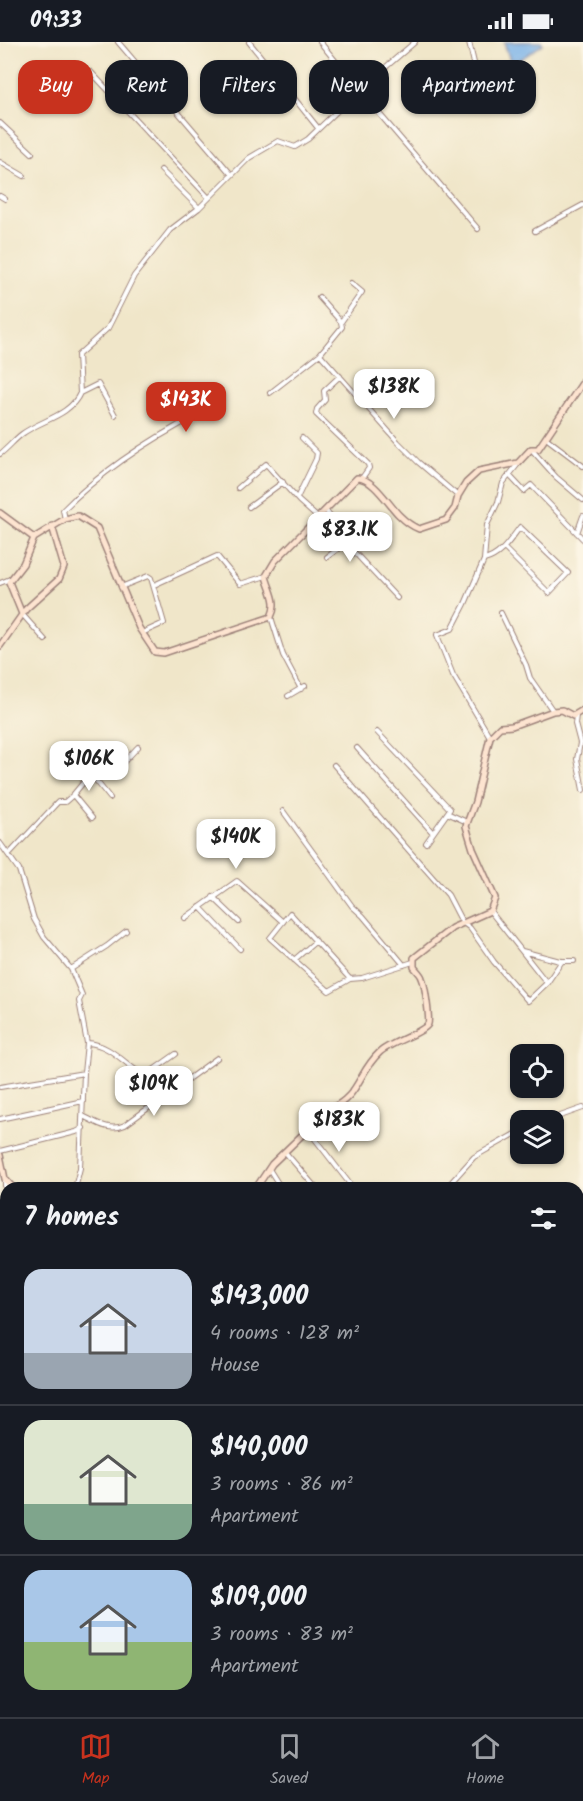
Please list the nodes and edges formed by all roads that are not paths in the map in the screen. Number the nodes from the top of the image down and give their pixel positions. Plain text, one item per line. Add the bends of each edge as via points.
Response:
1 (118, 42) edge
2 (249, 42) edge
3 (320, 42) edge
4 (415, 42) edge
5 (469, 42) edge
6 (334, 60) edge
7 (473, 60) edge
8 (389, 64) edge
9 (93, 74) edge
10 (333, 114) edge
11 (379, 114) edge
12 (0, 123) edge
13 (318, 128) junction
14 (32, 153) dead end
15 (0, 162) edge
16 (161, 170) dead end
17 (231, 174) junction
18 (24, 177) dead end
19 (209, 198) junction
20 (583, 205) edge
21 (199, 208) junction
22 (478, 229) dead end
23 (535, 231) dead end
24 (351, 283) dead end
25 (319, 297) dead end
26 (341, 322) junction
27 (320, 354) junction
28 (340, 376) junction
29 (583, 382) edge
30 (80, 393) junction
31 (270, 393) dead end
32 (201, 413) dead end
33 (115, 415) dead end
34 (302, 438) dead end
35 (546, 438) junction
36 (531, 449) junction
37 (0, 454) edge
38 (518, 463) junction
39 (583, 466) edge
40 (509, 475) junction
41 (362, 478) junction
42 (283, 483) junction
43 (238, 488) dead end
44 (458, 496) junction
45 (297, 498) junction
46 (583, 500) edge
47 (249, 507) dead end
48 (326, 511) junction
49 (0, 513) edge
50 (583, 516) edge
51 (65, 519) junction
52 (319, 519) junction
53 (52, 526) junction
54 (577, 533) junction
55 (34, 538) junction
56 (583, 539) edge
57 (346, 543) junction
58 (504, 548) junction
59 (327, 557) dead end
60 (484, 560) junction
61 (266, 576) junction
62 (13, 578) junction
63 (0, 583) edge
64 (154, 585) junction
65 (121, 586) junction
66 (397, 598) dead end
67 (501, 613) dead end
68 (22, 614) junction
69 (271, 617) junction
70 (142, 633) junction
71 (45, 640) dead end
72 (0, 646) edge
73 (288, 696) dead end
74 (583, 710) edge
75 (553, 711) junction
76 (576, 715) junction
77 (377, 732) dead end
78 (489, 737) junction
79 (138, 747) dead end
80 (357, 748) dead end
81 (72, 761) dead end
82 (334, 765) dead end
83 (90, 773) junction
84 (583, 790) edge
85 (73, 795) junction
86 (110, 798) dead end
87 (283, 811) dead end
88 (447, 813) junction
89 (92, 818) dead end
90 (467, 822) junction
91 (433, 833) junction
92 (0, 843) edge
93 (426, 843) dead end
94 (8, 854) junction
95 (213, 897) junction
96 (200, 907) junction
97 (490, 911) junction
98 (185, 918) dead end
99 (239, 922) dead end
100 (283, 922) junction
101 (462, 922) junction
102 (126, 931) dead end
103 (316, 941) junction
104 (240, 949) dead end
105 (522, 950) junction
106 (294, 960) junction
107 (562, 961) junction
108 (574, 961) dead end
109 (413, 962) junction
110 (404, 965) junction
111 (70, 969) junction
112 (351, 979) junction
113 (547, 983) junction
114 (87, 1043) junction
115 (176, 1054) dead end
116 (217, 1058) dead end
117 (84, 1073) junction
118 (0, 1087) edge
119 (83, 1101) junction
120 (583, 1108) edge
121 (564, 1115) edge
122 (83, 1116) junction
123 (0, 1119) edge
124 (83, 1128) junction
125 (308, 1131) junction
126 (510, 1137) edge
127 (0, 1150) edge
128 (285, 1152) junction
129 (0, 1155) edge
130 (269, 1168) junction
131 (5, 1179) junction
132 (5, 1182) edge
133 (8, 1182) edge
134 (76, 1182) edge
135 (260, 1182) edge
136 (277, 1182) edge
137 (311, 1182) edge
138 (347, 1182) edge
139 (451, 1182) edge

1 - 17 street
2 - 13 street
3 - 6 street
4 - 8 street
5 - 7 street
9 - 19 street
10 - 13 street
11 - 22 street
12 - 14 street
13 - 17 street via 295,147 278,141
15 - 18 street
16 - 21 street
17 - 19 street
19 - 21 street
20 - 23 street
21 - 30 street via 164,236 134,276 108,328 78,355
24 - 26 street via 363,292
25 - 26 street
26 - 27 street via 340,329
27 - 28 street
27 - 31 street
28 - 41 street via 324,391 325,400 316,414 368,464
28 - 44 street via 405,448
29 - 35 street
30 - 33 street via 98,384
30 - 37 street via 61,414 21,435
32 - 51 street via 114,466 63,510
34 - 45 street via 317,453
35 - 36 street via 538,449
35 - 39 street
36 - 38 street
36 - 46 street
38 - 40 street
38 - 44 street via 479,471
40 - 54 street via 524,491 531,484
40 - 60 street via 487,525
41 - 44 street via 401,517 419,529 446,520
41 - 48 street via 357,478
42 - 43 street via 266,464
42 - 45 street
42 - 47 street
45 - 52 street
48 - 52 street
48 - 57 street
49 - 55 street
50 - 54 street
51 - 53 street
51 - 65 street via 78,516 97,528
52 - 61 street via 275,561
53 - 55 street
53 - 68 street via 64,567 59,579
54 - 56 street
55 - 62 street
57 - 59 street
57 - 66 street
58 - 58 street via 520,527 568,573 549,593
58 - 60 street
60 - 78 street via 452,629 437,635 453,675
61 - 64 street via 240,584 217,556
61 - 69 street via 275,609
62 - 63 street
62 - 68 street via 9,582
64 - 65 street via 148,576
64 - 70 street via 164,622
65 - 70 street
67 - 75 street via 530,678
68 - 71 street
68 - 72 street
69 - 70 street via 164,653 155,652
69 - 73 street via 283,655 303,688
74 - 76 street
75 - 76 street
75 - 78 street via 500,727
76 - 84 street via 580,743 577,759
77 - 88 street via 450,809
78 - 90 street
79 - 83 street via 120,766 107,756
80 - 91 street
81 - 83 street
82 - 101 street via 448,895
83 - 85 street
83 - 86 street
85 - 89 street
85 - 94 street via 51,808
87 - 110 street via 352,906
88 - 90 street
88 - 91 street
90 - 97 street via 473,849 495,898
91 - 93 street
92 - 94 street
94 - 111 street via 19,870 34,919
95 - 96 street
95 - 99 street
95 - 100 street via 237,880
96 - 98 street
96 - 104 street
97 - 101 street
97 - 105 street
100 - 103 street via 290,913
100 - 106 street via 270,938
101 - 109 street
101 - 113 street via 528,1001
102 - 111 street
103 - 106 street
103 - 112 street
105 - 107 street
105 - 113 street
106 - 112 street via 328,992
107 - 108 street
107 - 113 street
109 - 110 street
109 - 125 street via 422,978 427,1026 379,1053 351,1096 328,1110
110 - 112 street
111 - 114 street via 82,995
114 - 115 street via 108,1049 146,1076
114 - 117 street
116 - 122 street via 125,1125 107,1127
117 - 118 street
117 - 119 street
119 - 122 street
119 - 123 street
120 - 121 street
122 - 124 street
124 - 127 street
124 - 134 street
125 - 128 street
125 - 138 street
126 - 139 street via 474,1157
128 - 130 street
128 - 137 street
129 - 131 street
130 - 135 street
130 - 136 street
131 - 132 street
131 - 133 street

